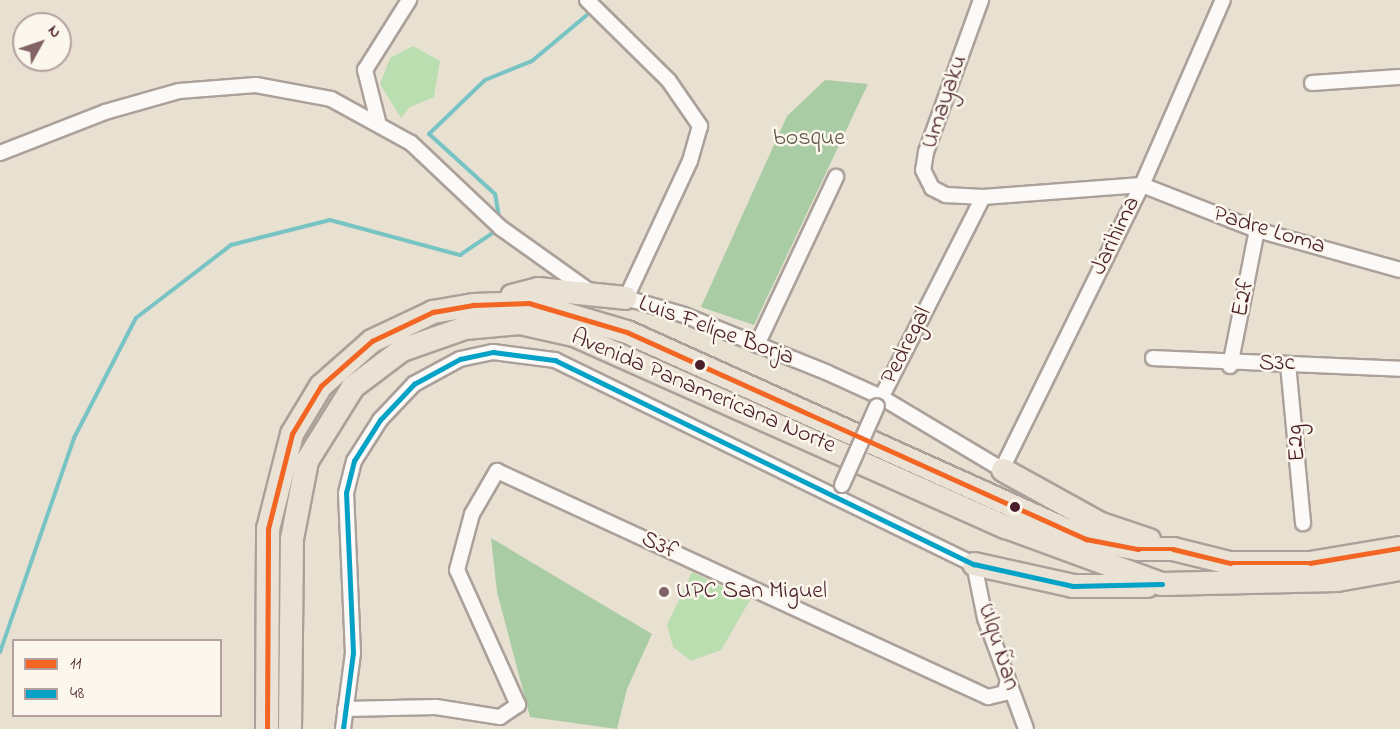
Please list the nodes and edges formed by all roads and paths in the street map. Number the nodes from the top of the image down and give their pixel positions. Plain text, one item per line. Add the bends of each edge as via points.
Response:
1 (410, 0) edge
2 (587, 0) edge
3 (981, 0) edge
4 (1223, 0) edge
5 (1400, 77) edge
6 (1312, 83) dead end
7 (378, 121) junction
8 (0, 153) edge
9 (836, 177) dead end
10 (1142, 185) junction
11 (983, 197) junction
12 (1257, 230) junction
13 (1400, 270) edge
14 (590, 292) junction
15 (626, 298) junction
16 (494, 303) junction
17 (757, 345) junction
18 (1153, 358) dead end
19 (1288, 364) junction
20 (1230, 366) junction
21 (1400, 369) edge
22 (879, 402) junction
23 (1003, 469) junction
24 (836, 498) junction
25 (1303, 523) dead end
26 (1400, 548) edge
27 (1173, 549) junction
28 (974, 564) junction
29 (1400, 569) edge
30 (1162, 584) junction
31 (1008, 679) junction
32 (345, 709) junction
33 (267, 729) edge
34 (290, 729) edge
35 (343, 729) edge
36 (1026, 729) edge

1 - 7 street via 365,70
2 - 15 street, Luis Felipe Borja via 669,81 700,126 690,161
3 - 11 street, Umayaku via 923,170 933,188 946,195
4 - 10 street, Jarihima
5 - 6 street
7 - 8 street via 331,99 256,85 179,91 105,112
7 - 14 street via 411,143 510,235
9 - 17 street
10 - 11 street, Umayaku
10 - 12 street, Padre Loma
10 - 23 street, Jarihima
11 - 22 street, Pedregal
12 - 13 street, Padre Loma
12 - 20 street, E2f
14 - 15 highway
14 - 16 highway via 538,289
15 - 17 street, Luis Felipe Borja via 684,315
16 - 27 highway, Avenida Panamericana Norte via 556,308 627,332 1086,539 1138,549
16 - 33 highway, Avenida Panamericana Norte via 433,312 372,341 321,386 292,434 268,528
17 - 22 street, Luis Felipe Borja
18 - 20 street, S3c
19 - 20 street, S3c
19 - 21 street, S3c
19 - 25 street, E2g
22 - 23 street, Luis Felipe Borja
22 - 24 street, Pedregal, bridge
23 - 27 highway via 1101,524
24 - 28 street
24 - 32 street via 555,360 494,352 432,372 394,402 365,440 345,493 354,653
26 - 27 highway, Avenida Panamericana Norte via 1287,563 1230,563
28 - 30 highway via 1073,586
28 - 31 street, Ulqu Ñan via 985,618
29 - 30 highway, Avenida Panamericana Norte via 1326,581
30 - 34 highway, Avenida Panamericana Norte via 1006,527 574,335 520,323 465,328 402,350 353,387 307,461 292,539
31 - 32 street, S3f via 1005,693 988,697 497,471 472,514 457,570 461,589 518,696 518,705 500,717 436,707
31 - 36 street, Ulqu Ñan
32 - 35 street

